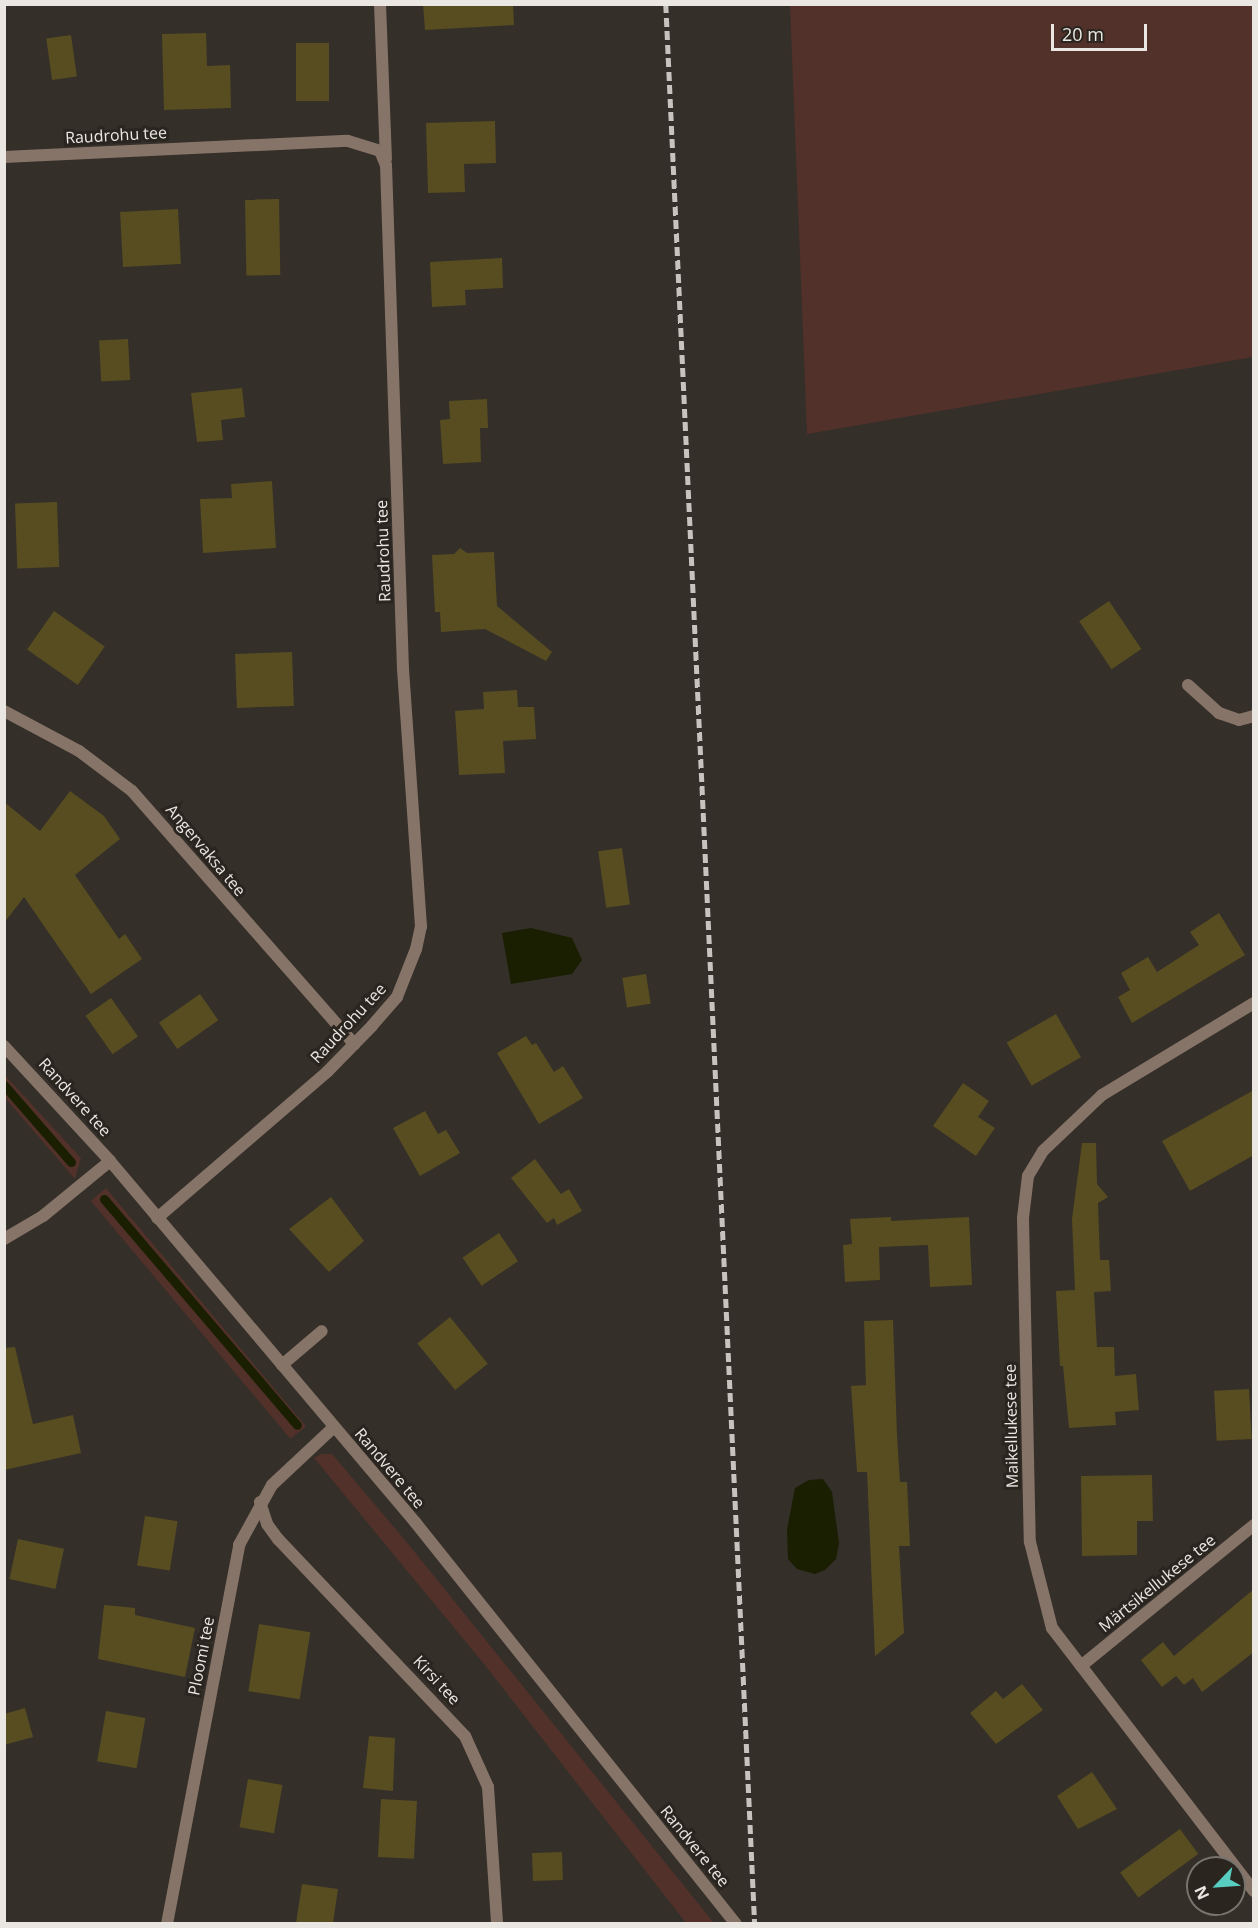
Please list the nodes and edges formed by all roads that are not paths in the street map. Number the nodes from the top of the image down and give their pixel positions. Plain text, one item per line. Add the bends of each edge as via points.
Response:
1 (380, 4) edge
2 (4, 157) edge
3 (386, 165) junction
4 (1188, 685) dead end
5 (4, 711) edge
6 (1254, 716) edge
7 (1254, 1003) edge
8 (354, 1044) junction
9 (4, 1046) edge
10 (110, 1161) junction
11 (157, 1218) junction
12 (4, 1239) edge
13 (322, 1331) dead end
14 (282, 1365) junction
15 (334, 1427) junction
16 (260, 1502) junction
17 (1254, 1525) edge
18 (1081, 1666) junction
19 (1254, 1891) edge
20 (167, 1923) edge
21 (497, 1923) edge
22 (736, 1923) edge

1 - 3 street
2 - 3 street, Raudrohu tee via 348,141 380,151
3 - 8 street, Raudrohu tee via 403,669 421,926 407,978 397,997
4 - 6 street via 1219,713 1239,720
5 - 8 street, Angervaksa tee via 79,751 132,791
7 - 18 street, Maikellukese tee via 1102,1095 1043,1152 1028,1176 1023,1218 1030,1542 1052,1628
8 - 11 street, Raudrohu tee via 327,1072
9 - 10 street, Randvere tee
10 - 11 street, Randvere tee
10 - 12 street via 43,1216
11 - 14 street, Randvere tee
13 - 14 street
14 - 15 street, Randvere tee
15 - 16 street, Ploomi tee via 290,1466
15 - 22 street, Randvere tee via 415,1522
16 - 20 street, Ploomi tee via 239,1545
16 - 21 street, Kirsi tee via 267,1524 278,1539 465,1736 488,1787
17 - 18 street, Märtsikellukese tee
18 - 19 street, Maikellukese tee

